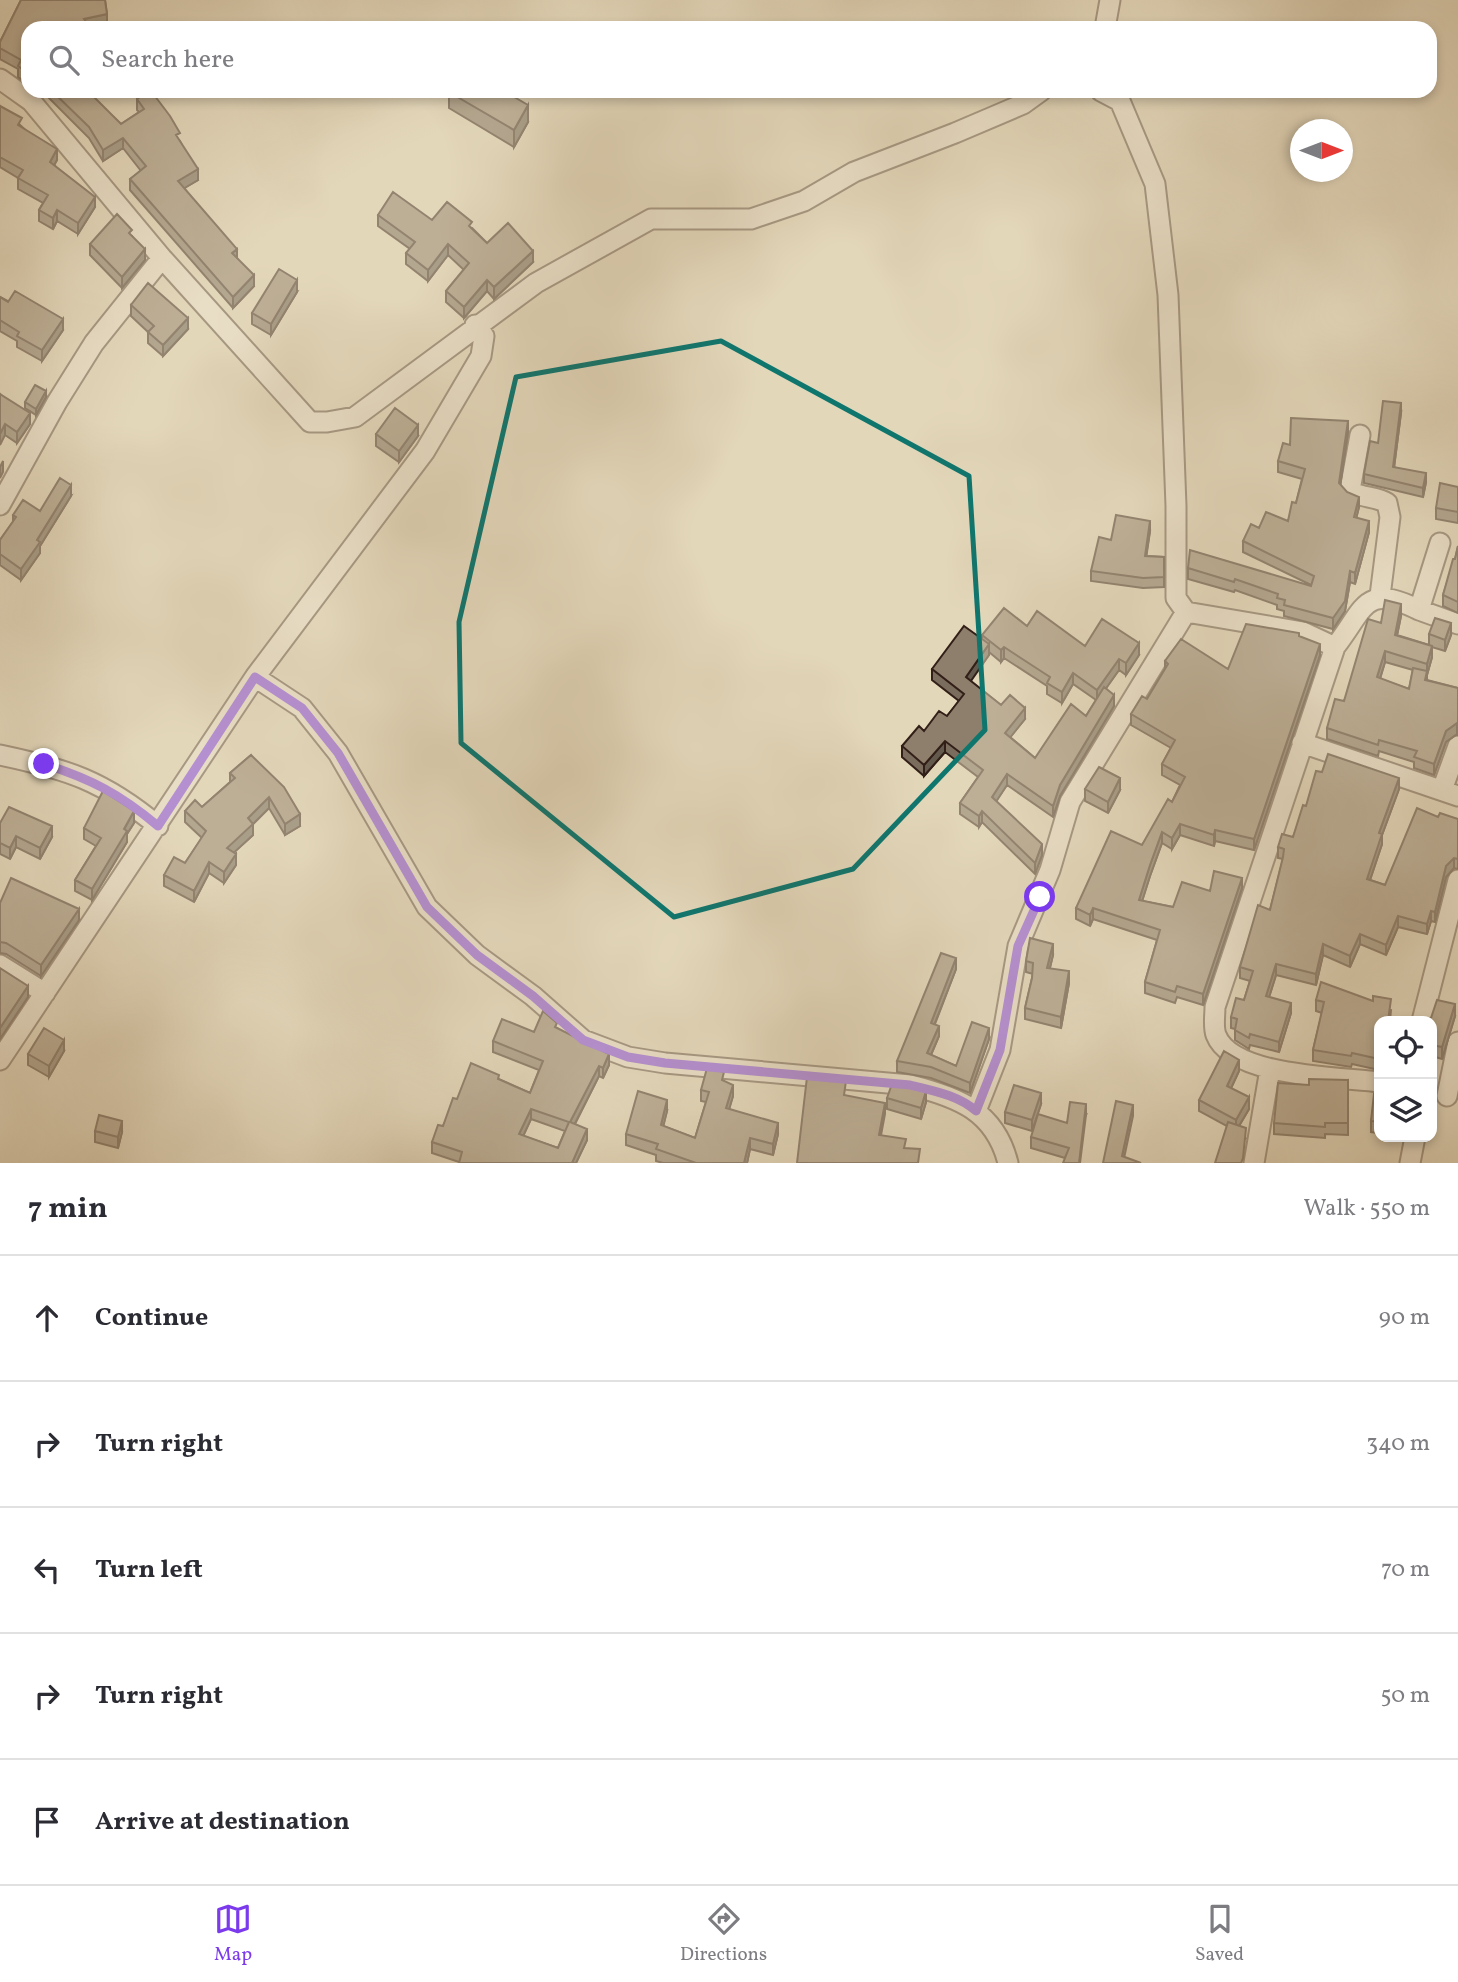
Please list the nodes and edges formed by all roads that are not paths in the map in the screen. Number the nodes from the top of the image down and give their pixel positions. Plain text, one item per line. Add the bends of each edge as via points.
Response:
1 (1110, 0) edge
2 (1106, 21) edge
3 (0, 79) edge
4 (21, 94) edge
5 (27, 98) edge
6 (1030, 98) edge
7 (1114, 98) edge
8 (162, 258) junction
9 (475, 325) junction
10 (1360, 435) dead end
11 (0, 505) edge
12 (1440, 543) dead end
13 (1380, 596) junction
14 (1419, 610) junction
15 (1186, 612) junction
16 (1458, 624) edge
17 (1335, 647) junction
18 (255, 677) junction
19 (1302, 743) junction
20 (1458, 746) edge
21 (0, 755) edge
22 (1450, 793) edge
23 (158, 826) junction
24 (1458, 880) edge
25 (0, 965) edge
26 (45, 993) junction
27 (1423, 1016) edge
28 (1458, 1042) edge
29 (0, 1060) edge
30 (1270, 1069) junction
31 (1374, 1081) edge
32 (1445, 1096) edge
33 (976, 1111) junction
34 (1414, 1142) edge
35 (1007, 1163) edge
36 (1254, 1163) edge
37 (1410, 1163) edge

1 - 2 street
3 - 4 street
5 - 8 street
6 - 9 street via 853,172 804,201 751,219 651,219 536,283
7 - 15 street via 1120,101 1155,184 1168,295 1176,598
8 - 9 street via 310,422 355,417
8 - 11 street via 94,343
9 - 18 street via 485,336 481,356 425,451
10 - 13 street via 1350,490 1387,503 1390,517
12 - 14 street
13 - 14 street via 1394,597
13 - 17 street via 1367,603
14 - 16 street
15 - 17 street via 1303,632
15 - 33 street via 1070,803 1047,879 1018,946 1000,1050
17 - 19 street
18 - 23 street
18 - 33 street via 302,708 338,753 427,907 477,955 583,1040 628,1057 665,1063 910,1085 943,1093
19 - 22 street
19 - 30 street via 1215,1007 1215,1034 1226,1051
20 - 22 street
21 - 23 street via 89,778 126,799
23 - 26 street
24 - 27 street
25 - 26 street
26 - 29 street
28 - 32 street
30 - 31 street
30 - 36 street
33 - 35 street via 1002,1142
34 - 37 street

